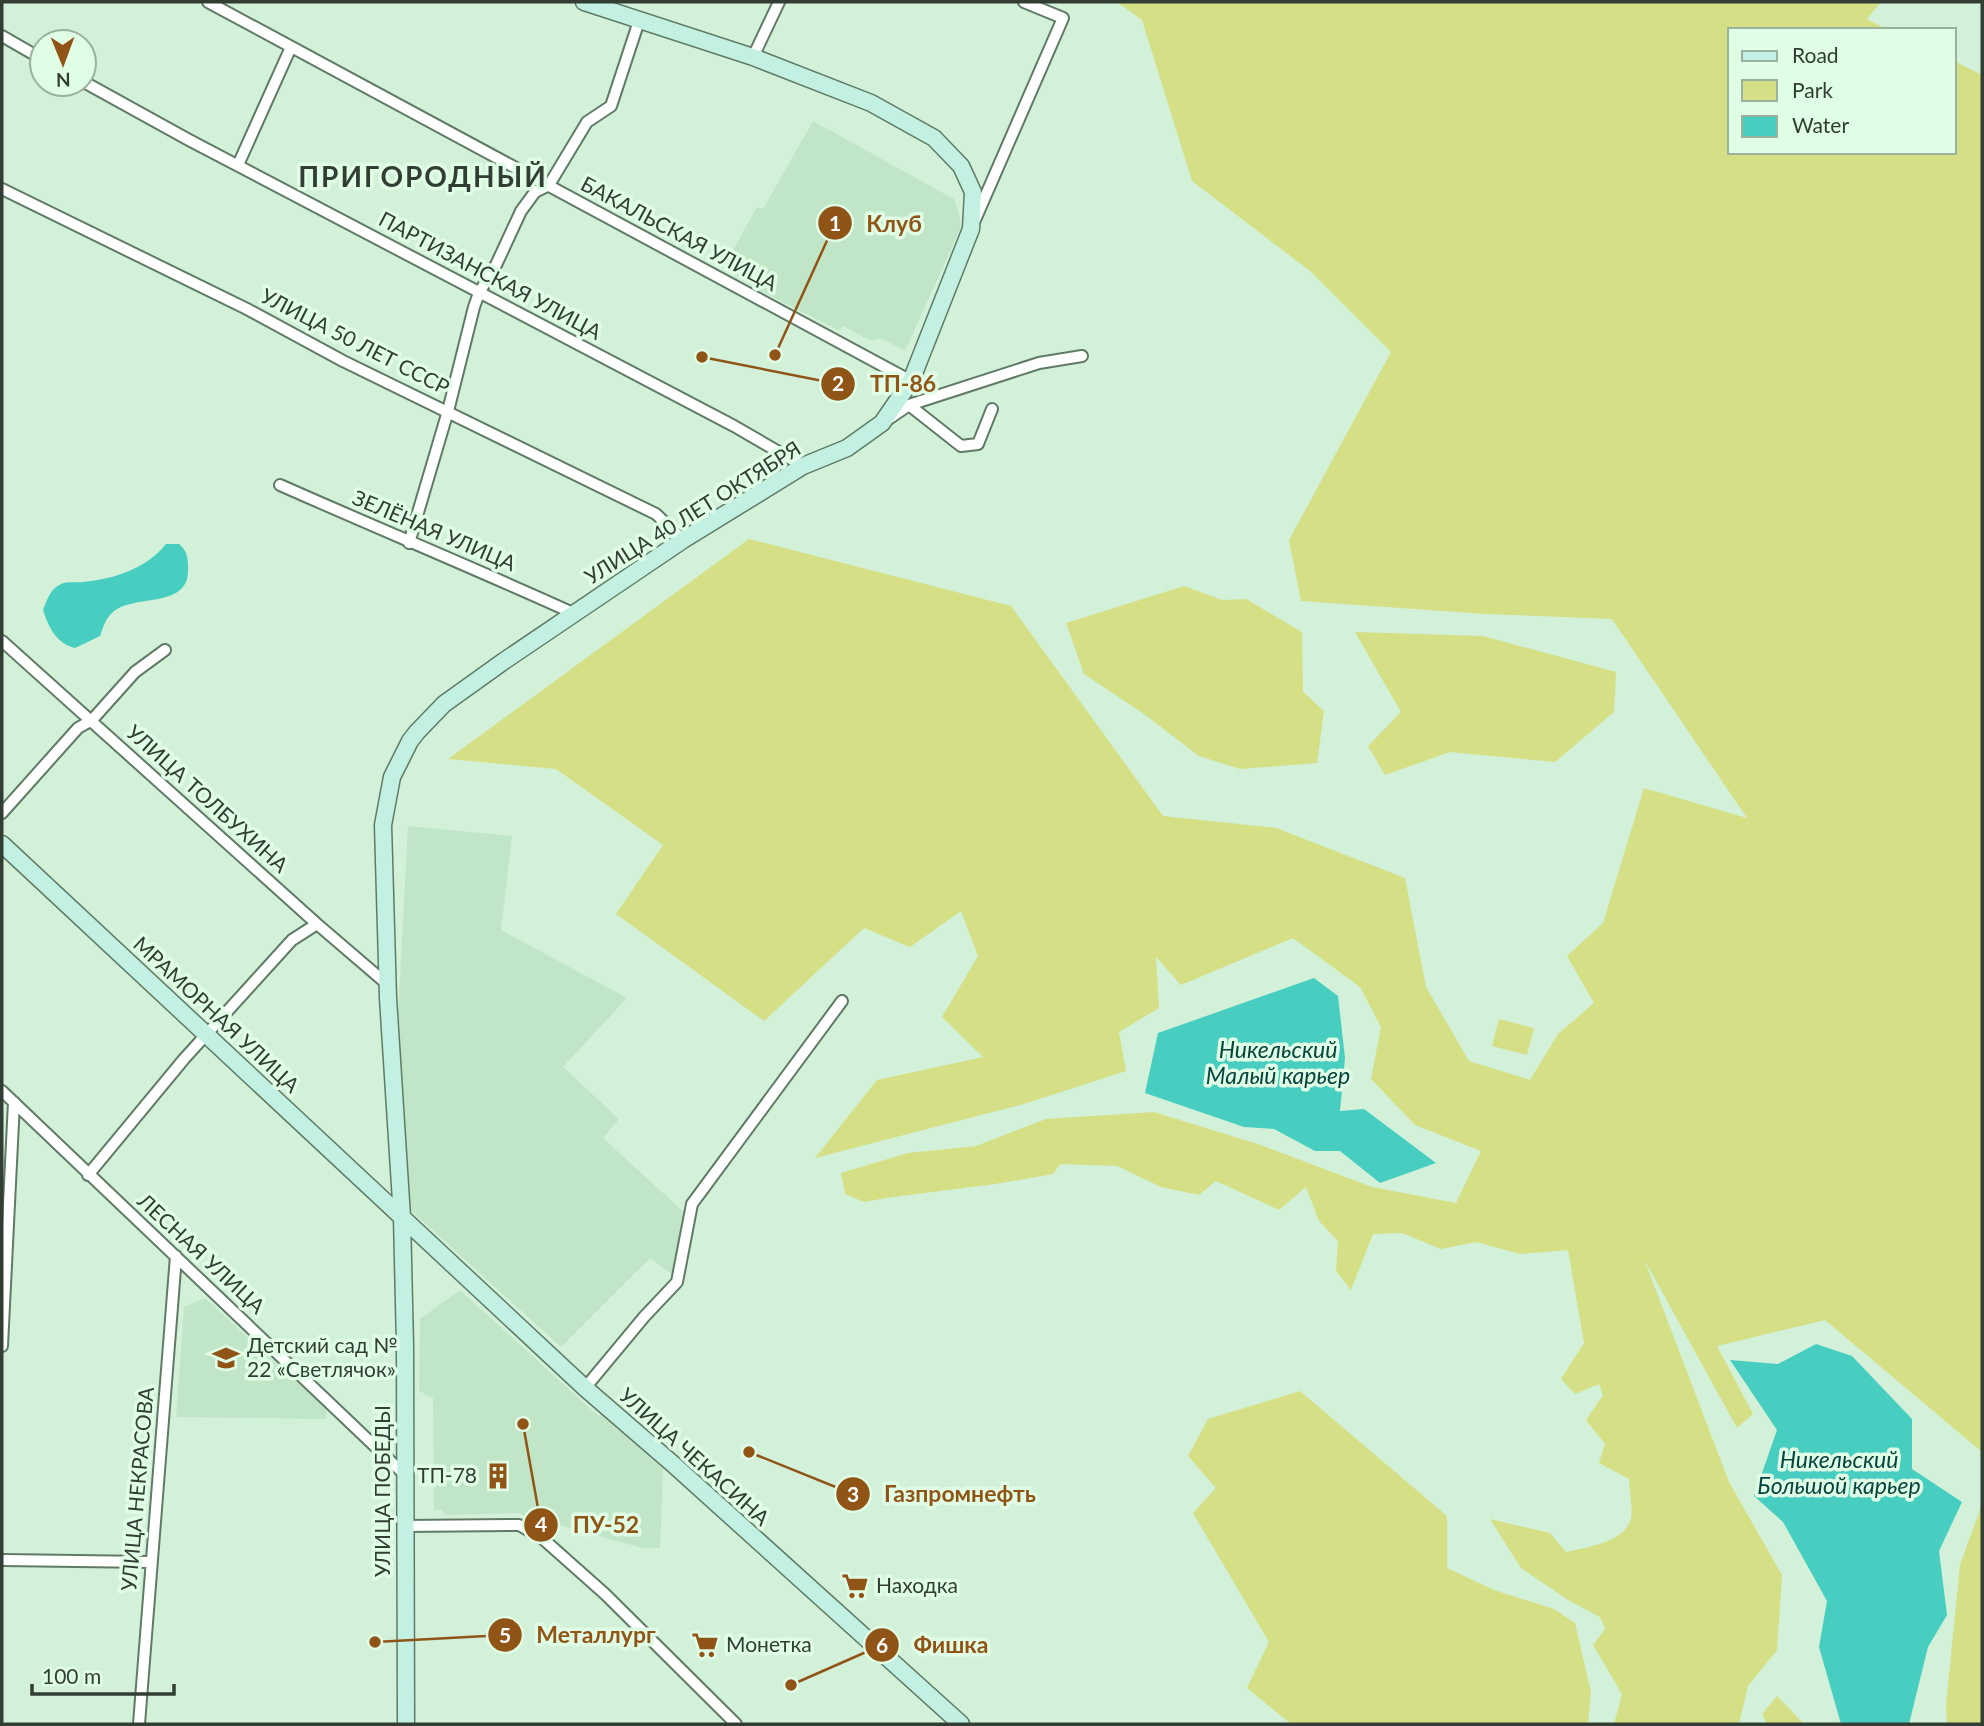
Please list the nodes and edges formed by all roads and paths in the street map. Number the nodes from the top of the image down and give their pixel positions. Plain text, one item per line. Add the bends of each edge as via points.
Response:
1 (208, 2) edge
2 (584, 2) edge
3 (779, 2) edge
4 (1024, 2) edge
5 (639, 21) junction
6 (2, 36) edge
7 (291, 47) junction
8 (28, 51) edge
9 (753, 57) junction
10 (98, 90) edge
11 (238, 165) junction
12 (549, 185) junction
13 (2, 189) edge
14 (971, 229) junction
15 (479, 293) junction
16 (1083, 356) dead end
17 (911, 381) junction
18 (909, 405) junction
19 (992, 409) dead end
20 (448, 411) junction
21 (882, 423) junction
22 (803, 466) junction
23 (280, 485) dead end
24 (683, 540) junction
25 (409, 543) junction
26 (573, 613) junction
27 (2, 641) edge
28 (165, 650) dead end
29 (92, 720) junction
30 (2, 813) edge
31 (2, 844) edge
32 (317, 924) junction
33 (387, 984) junction
34 (842, 1001) dead end
35 (206, 1036) junction
36 (2, 1091) edge
37 (14, 1102) junction
38 (88, 1175) junction
39 (402, 1217) junction
40 (176, 1256) junction
41 (2, 1346) edge
42 (585, 1388) junction
43 (404, 1475) junction
44 (404, 1525) junction
45 (2, 1560) edge
46 (151, 1562) junction
47 (139, 1724) edge
48 (405, 1724) edge
49 (736, 1724) edge
50 (961, 1724) edge

1 - 7 street, БАКАЛЬСКАЯ УЛИЦА
2 - 5 street
3 - 9 street
4 - 14 street, УЛИЦА 40 ЛЕТ ОКТЯБРЯ via 1063,18
5 - 9 street
5 - 12 street via 611,106 587,122
6 - 8 street
7 - 11 street
7 - 12 street, БАКАЛЬСКАЯ УЛИЦА
9 - 14 street via 872,103 934,138 961,166 973,192
10 - 11 street, ПАРТИЗАНСКАЯ УЛИЦА
11 - 15 street, ПАРТИЗАНСКАЯ УЛИЦА
12 - 15 street via 535,192 521,211
12 - 17 street, БАКАЛЬСКАЯ УЛИЦА
13 - 20 street, УЛИЦА 50 ЛЕТ СССР
14 - 17 street, УЛИЦА 40 ЛЕТ ОКТЯБРЯ
15 - 20 street
15 - 22 street, ПАРТИЗАНСКАЯ УЛИЦА
16 - 18 street via 1039,363
17 - 21 street, УЛИЦА 40 ЛЕТ ОКТЯБРЯ
18 - 19 street via 961,446 978,444
18 - 21 street
20 - 24 street, УЛИЦА 50 ЛЕТ СССР via 656,514
20 - 25 street
21 - 22 street, УЛИЦА 40 ЛЕТ ОКТЯБРЯ via 847,448
22 - 24 street, УЛИЦА 40 ЛЕТ ОКТЯБРЯ
23 - 25 street, ЗЕЛЁНАЯ УЛИЦА
24 - 26 street, УЛИЦА 40 ЛЕТ ОКТЯБРЯ
25 - 26 street, ЗЕЛЁНАЯ УЛИЦА
26 - 33 street, УЛИЦА 40 ЛЕТ ОКТЯБРЯ via 444,704 416,732 404,753 392,777 383,825
27 - 29 street, УЛИЦА ТОЛБУХИНА
28 - 29 street via 135,672
29 - 30 street via 78,728
29 - 32 street, УЛИЦА ТОЛБУХИНА
31 - 35 street, МРАМОРНАЯ УЛИЦА
32 - 33 street, УЛИЦА ТОЛБУХИНА
32 - 35 street via 292,940
33 - 39 street, УЛИЦА 40 ЛЕТ ОКТЯБРЯ
34 - 42 street via 692,1204 677,1282
35 - 38 street
35 - 39 street, МРАМОРНАЯ УЛИЦА
36 - 37 street, ЛЕСНАЯ УЛИЦА
37 - 38 street, ЛЕСНАЯ УЛИЦА
37 - 41 street
38 - 40 street, ЛЕСНАЯ УЛИЦА
39 - 42 street, УЛИЦА ЧЕКАСИНА
39 - 43 street, УЛИЦА ПОБЕДЫ
40 - 43 street, ЛЕСНАЯ УЛИЦА
40 - 46 street, УЛИЦА НЕКРАСОВА
42 - 50 street, УЛИЦА ЧЕКАСИНА
43 - 44 street, УЛИЦА ПОБЕДЫ
44 - 48 street, УЛИЦА ПОБЕДЫ
44 - 49 street via 519,1525 542,1538
45 - 46 street
46 - 47 street, УЛИЦА НЕКРАСОВА

